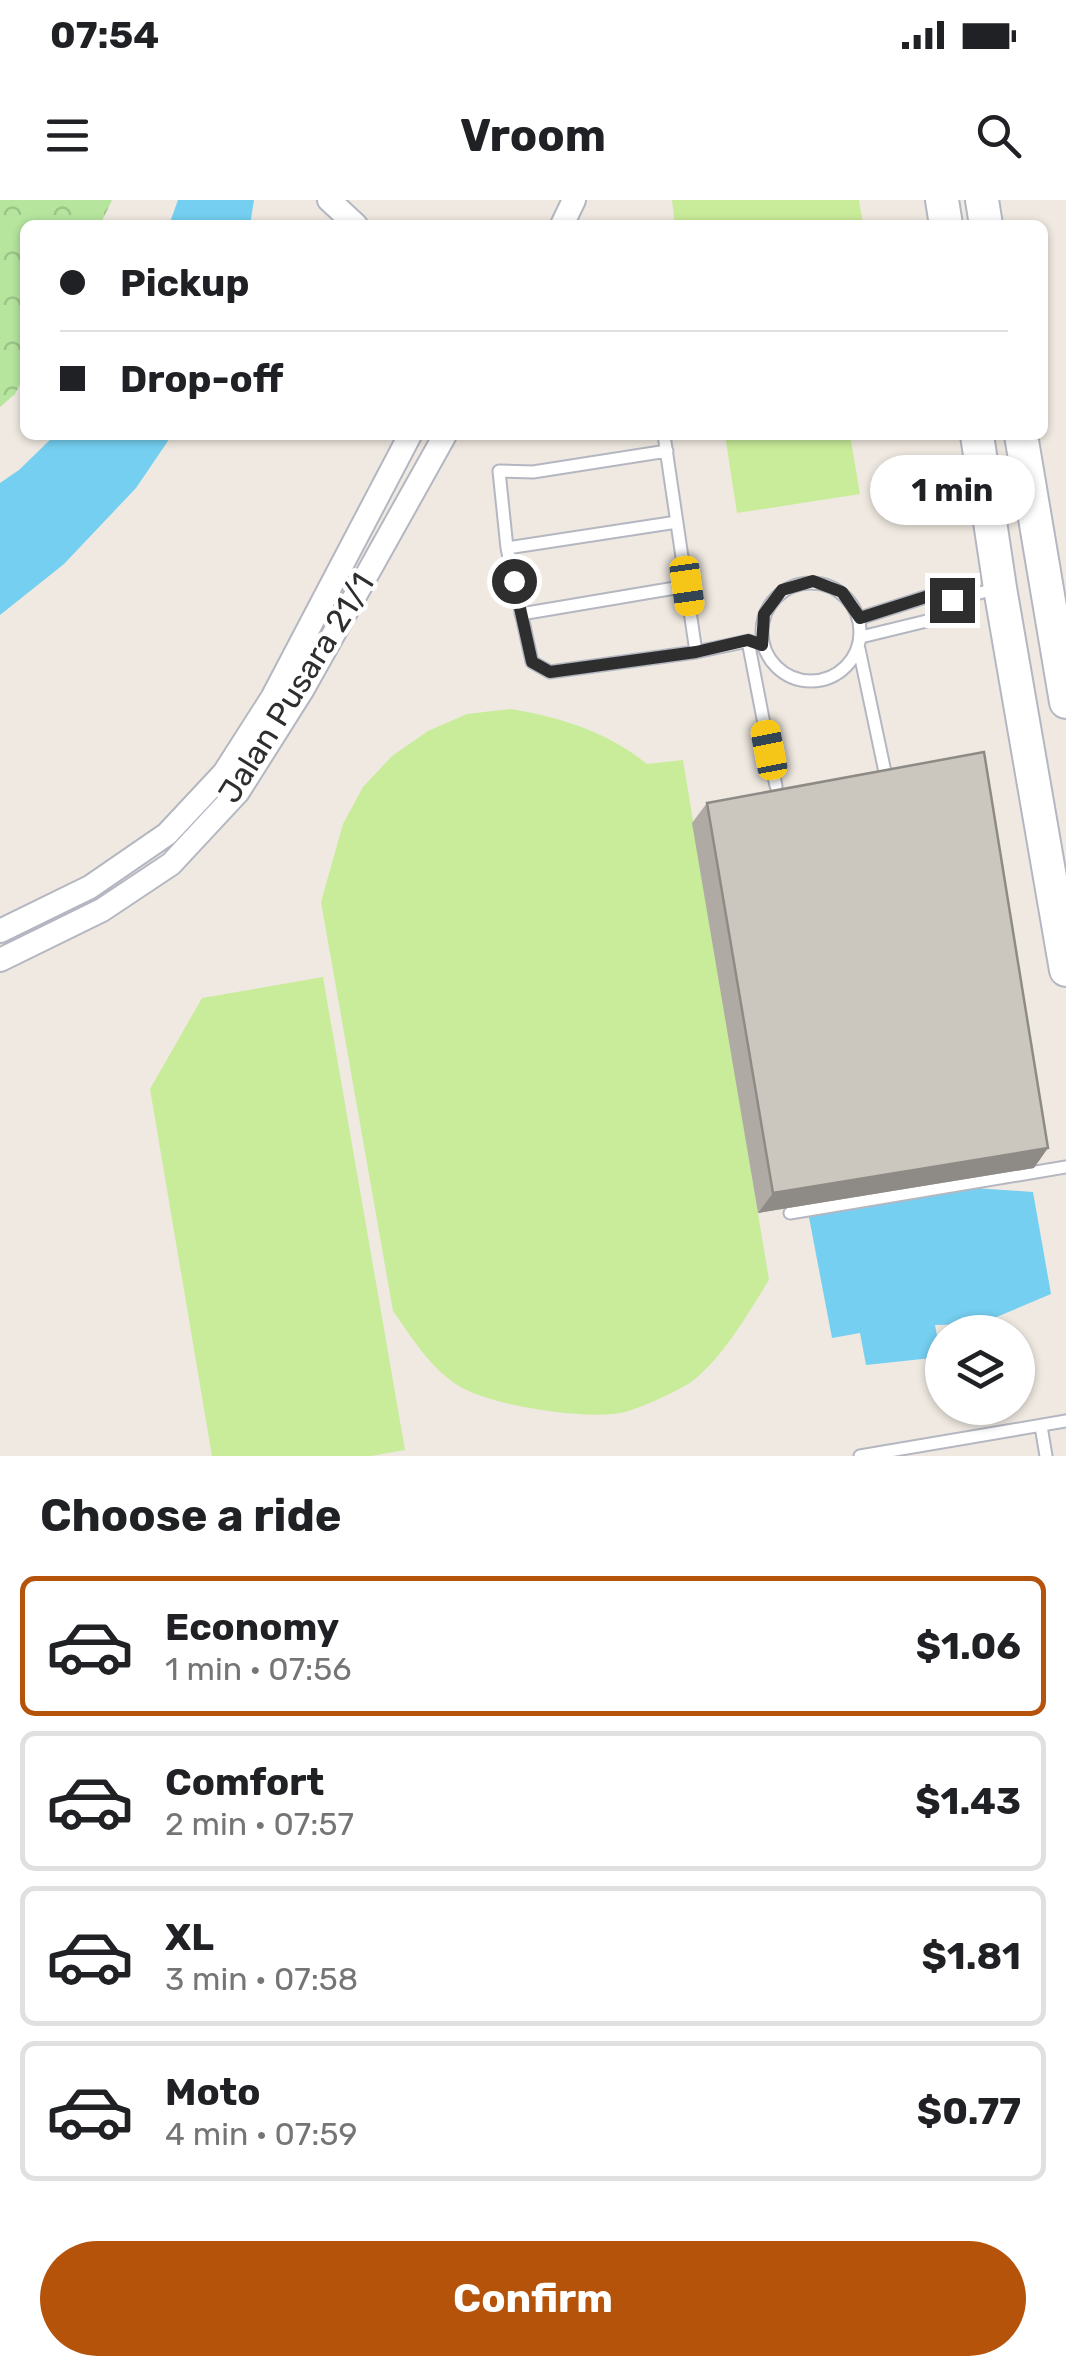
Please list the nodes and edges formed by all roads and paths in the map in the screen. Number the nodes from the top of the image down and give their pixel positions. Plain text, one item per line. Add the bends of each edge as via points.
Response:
1 (329, 200) edge
2 (351, 220) edge
3 (407, 440) edge
4 (442, 440) edge
5 (665, 440) edge
6 (978, 440) edge
7 (1022, 440) edge
8 (667, 451) junction
9 (677, 522) junction
10 (508, 548) junction
11 (1046, 580) junction
12 (687, 586) junction
13 (1000, 588) junction
14 (952, 600) junction
15 (521, 614) junction
16 (860, 618) junction
17 (748, 640) junction
18 (860, 643) junction
19 (762, 645) junction
20 (696, 652) junction
21 (1066, 702) edge
22 (886, 772) edge
23 (776, 786) edge
24 (0, 931) edge
25 (0, 960) edge
26 (1066, 970) edge
27 (1066, 1167) edge
28 (790, 1213) edge
29 (1066, 1421) edge
30 (1041, 1426) junction
31 (860, 1456) edge
32 (1046, 1456) edge

1 - 2 street
3 - 24 street, Jalan Pusara 21/1 via 272,698 224,773 167,834 90,886
4 - 25 street, Jalan Pusara 21/1 via 238,792 170,864 102,910
5 - 8 lane
6 - 13 main road
7 - 11 main road
8 - 9 lane
8 - 10 lane via 499,471
9 - 10 lane
9 - 12 lane
10 - 15 lane
11 - 13 main road
11 - 21 main road
12 - 15 lane
12 - 20 lane
13 - 14 lane
13 - 26 main road
14 - 16 lane via 935,594
14 - 18 lane via 939,618
15 - 20 lane via 532,662 550,672
16 - 18 lane
16 - 19 lane via 842,592 813,581 782,590 764,614
17 - 19 lane
17 - 20 lane
17 - 23 lane
18 - 19 lane via 840,674 809,682 780,671
18 - 22 lane
27 - 28 lane
29 - 30 lane
30 - 31 lane
30 - 32 lane

